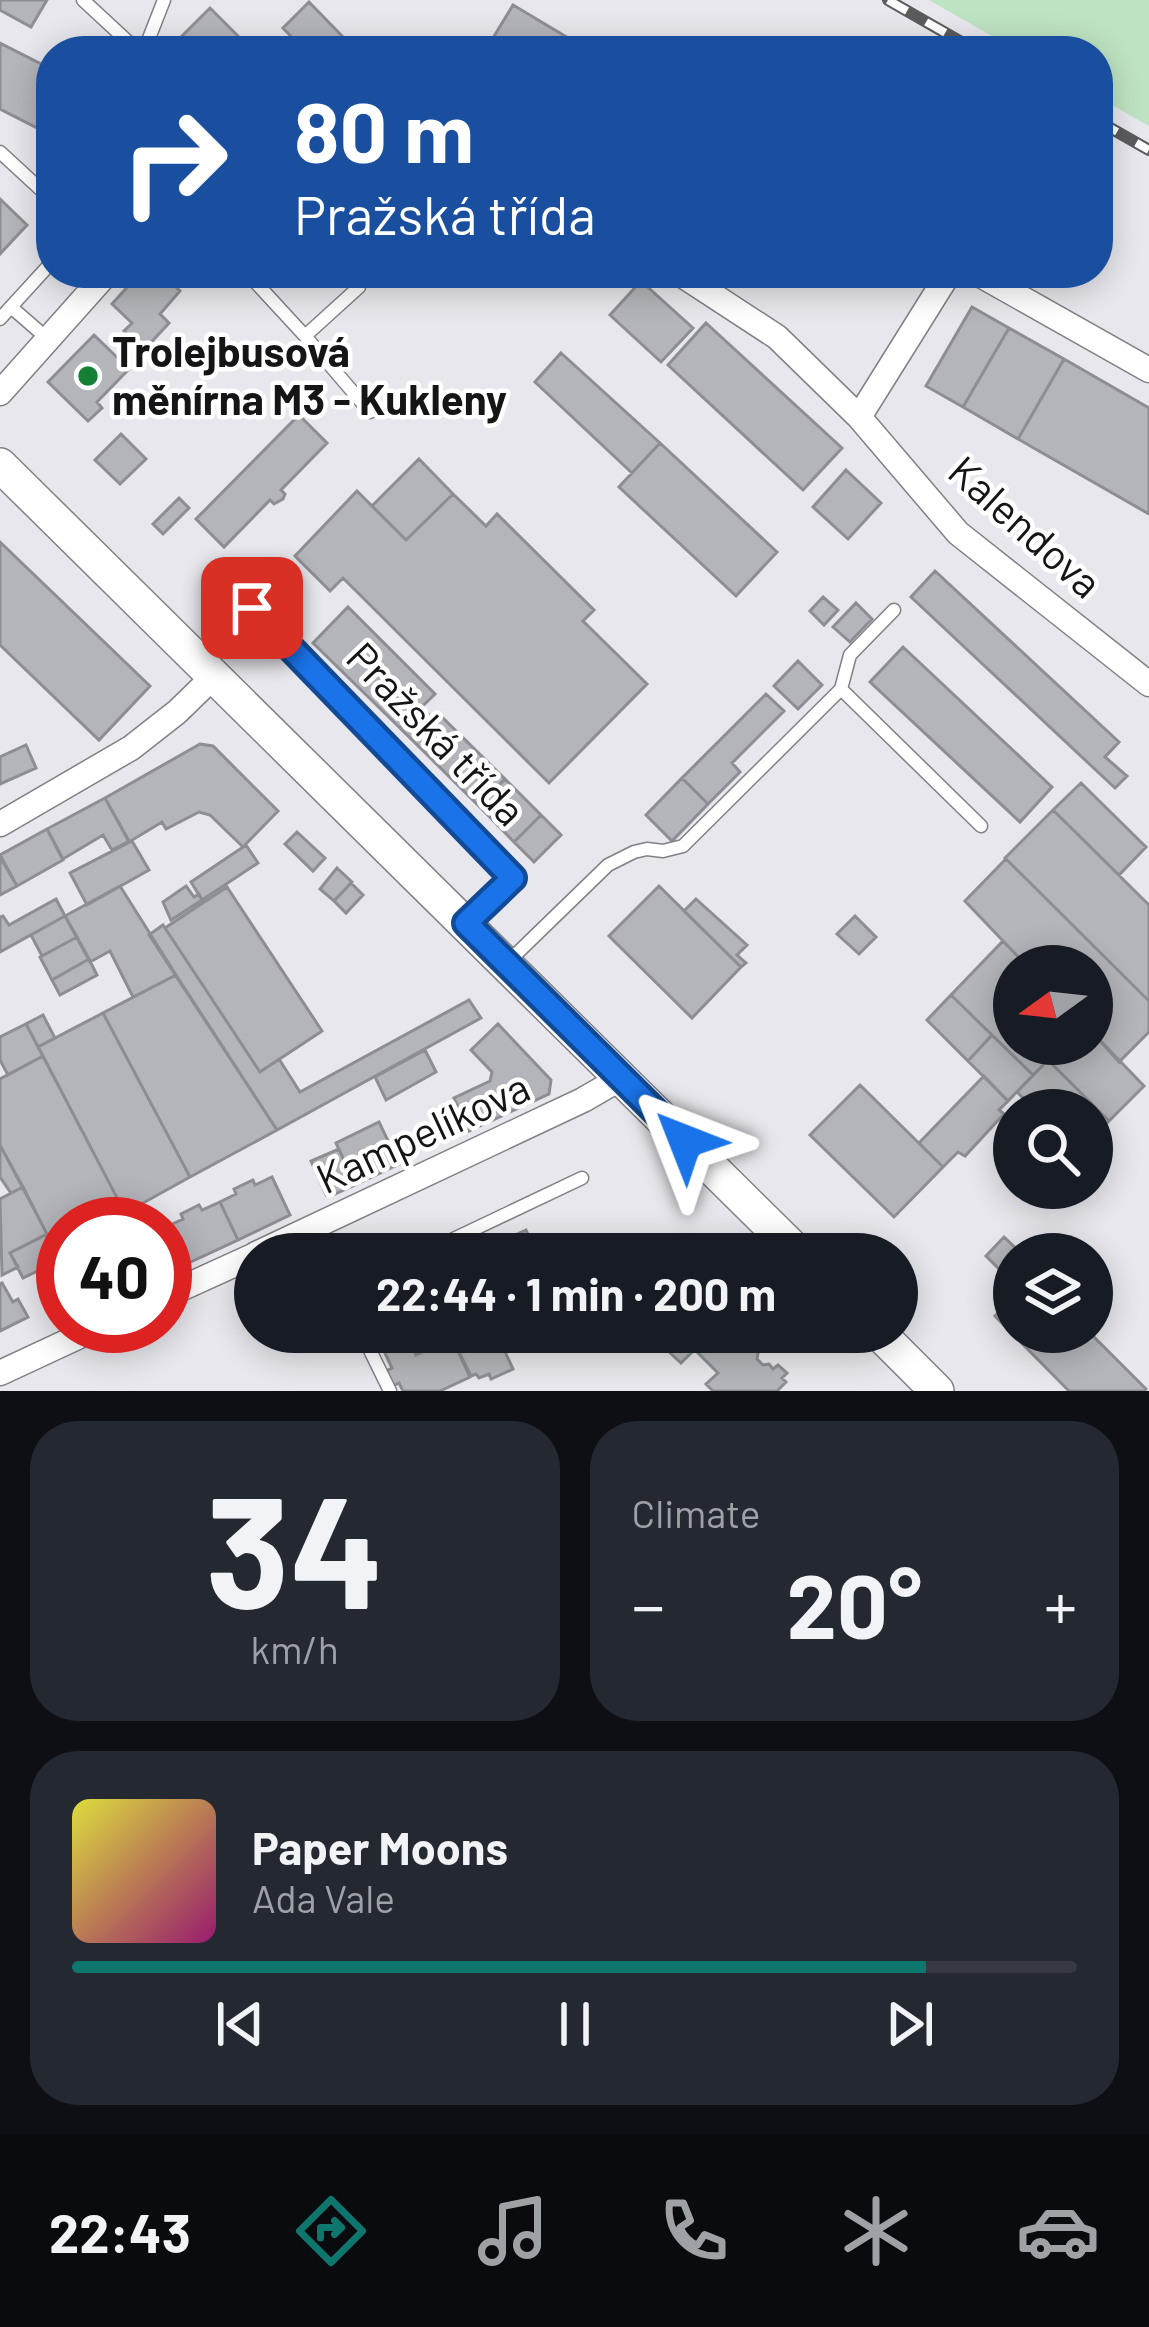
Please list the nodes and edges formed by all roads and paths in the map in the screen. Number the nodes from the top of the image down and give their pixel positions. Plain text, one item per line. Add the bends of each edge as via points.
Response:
1 (83, 0) edge
2 (164, 0) edge
3 (124, 36) edge
4 (148, 36) edge
5 (0, 152) edge
6 (36, 185) edge
7 (36, 279) edge
8 (94, 288) edge
9 (261, 288) edge
10 (358, 288) edge
11 (702, 288) edge
12 (940, 288) edge
13 (1003, 288) edge
14 (11, 307) junction
15 (0, 319) edge
16 (305, 336) junction
17 (49, 340) junction
18 (1149, 370) edge
19 (0, 394) edge
20 (370, 412) dead end
21 (859, 418) junction
22 (0, 465) edge
23 (894, 610) dead end
24 (206, 670) junction
25 (1149, 684) edge
26 (842, 689) junction
27 (0, 824) edge
28 (981, 826) dead end
29 (466, 923) junction
30 (506, 964) junction
31 (621, 1078) junction
32 (582, 1178) dead end
33 (310, 1229) junction
34 (301, 1233) edge
35 (312, 1233) edge
36 (466, 1233) edge
37 (778, 1233) edge
38 (234, 1264) edge
39 (192, 1284) edge
40 (42, 1353) edge
41 (371, 1353) edge
42 (899, 1353) edge
43 (0, 1372) edge
44 (389, 1391) edge
45 (938, 1391) edge

1 - 3 lane
2 - 4 lane
5 - 6 lane
7 - 14 lane
8 - 17 street
9 - 16 lane
10 - 16 lane
11 - 21 street, Kalendova via 777,337
12 - 21 street
13 - 18 street
14 - 15 lane
14 - 17 lane
16 - 20 lane
17 - 19 street
21 - 25 street, Kalendova via 958,533
22 - 24 street
23 - 26 lane via 850,655
24 - 27 street, Pražská třída via 177,712 131,748
24 - 29 street
24 - 29 street, Pražská třída via 252,608 513,878
26 - 28 lane
26 - 30 lane via 683,846 634,852 608,865
29 - 30 street
30 - 31 street
31 - 33 street, Kampelíkova
31 - 37 street
32 - 36 lane
33 - 34 street, Kampelíkova
33 - 35 lane
38 - 39 street, Kampelíkova
40 - 43 street
41 - 44 lane
42 - 45 street

